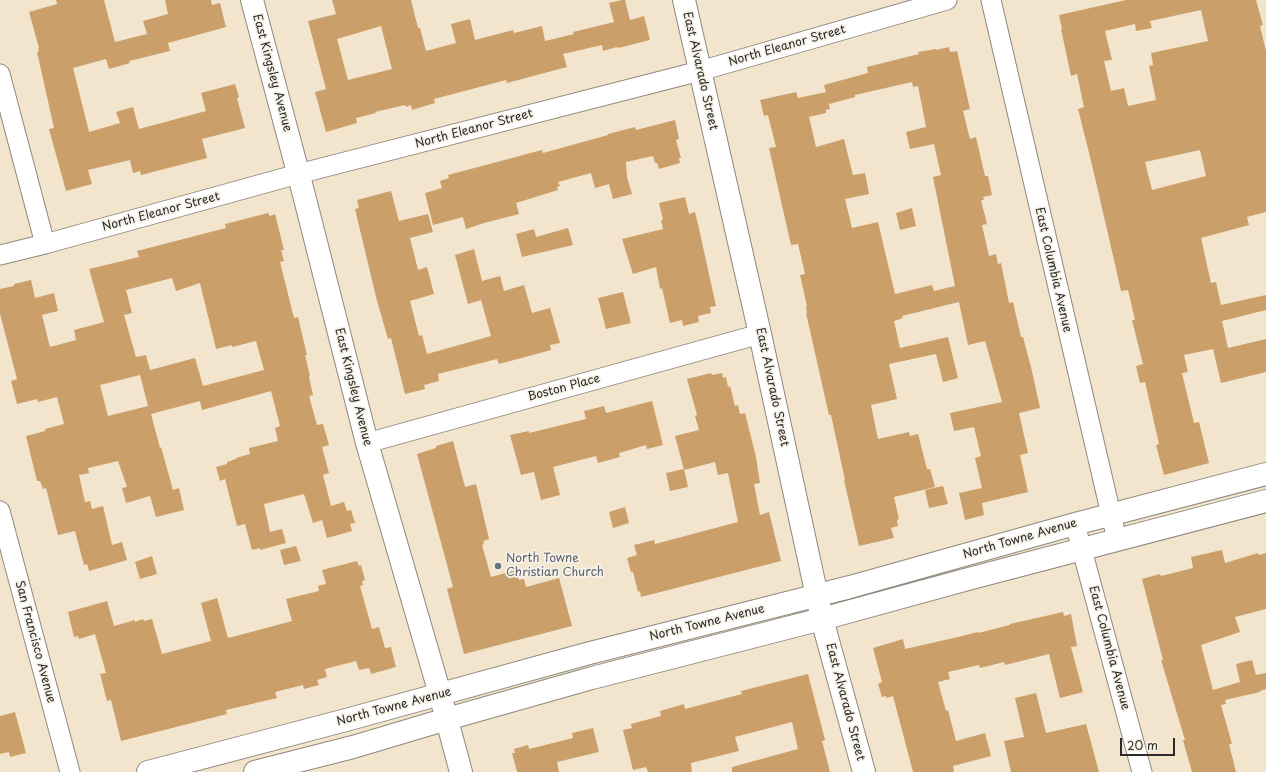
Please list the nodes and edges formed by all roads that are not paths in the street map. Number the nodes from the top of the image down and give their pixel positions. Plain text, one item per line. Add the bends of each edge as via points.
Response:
1 (252, 0) edge
2 (684, 0) edge
3 (947, 0) edge
4 (991, 0) edge
5 (700, 70) junction
6 (0, 74) edge
7 (298, 174) junction
8 (45, 244) junction
9 (0, 255) edge
10 (760, 334) junction
11 (367, 443) junction
12 (1266, 474) edge
13 (1266, 501) edge
14 (0, 511) edge
15 (1110, 515) junction
16 (1075, 524) junction
17 (1117, 540) junction
18 (1082, 550) junction
19 (817, 595) junction
20 (822, 619) junction
21 (440, 694) junction
22 (447, 719) junction
23 (70, 772) edge
24 (148, 772) edge
25 (255, 772) edge
26 (461, 772) edge
27 (864, 772) edge
28 (1142, 772) edge

1 - 7 main road, East Kingsley Avenue
2 - 5 main road, East Alvarado Street
3 - 5 street, North Eleanor Street
4 - 15 street, East Columbia Avenue
5 - 7 street, North Eleanor Street
5 - 10 main road, East Alvarado Street
6 - 8 street
7 - 8 street, North Eleanor Street
7 - 11 main road, East Kingsley Avenue
8 - 9 street, North Eleanor Street
10 - 11 street, Boston Place
10 - 19 main road, East Alvarado Street
11 - 21 main road, East Kingsley Avenue
12 - 15 main road, North Towne Avenue
13 - 17 main road, North Towne Avenue
14 - 23 street, San Francisco Avenue
15 - 16 main road, North Towne Avenue
15 - 17 street, East Columbia Avenue
16 - 18 street, East Columbia Avenue
16 - 19 main road, North Towne Avenue
17 - 18 main road, North Towne Avenue
18 - 20 main road, North Towne Avenue
18 - 28 street, East Columbia Avenue
19 - 20 main road, East Alvarado Street
19 - 21 main road, North Towne Avenue
20 - 22 main road, North Towne Avenue via 592,678
20 - 27 main road, East Alvarado Street
21 - 22 main road, East Kingsley Avenue
21 - 24 main road, North Towne Avenue
22 - 25 main road, North Towne Avenue
22 - 26 main road, East Kingsley Avenue

